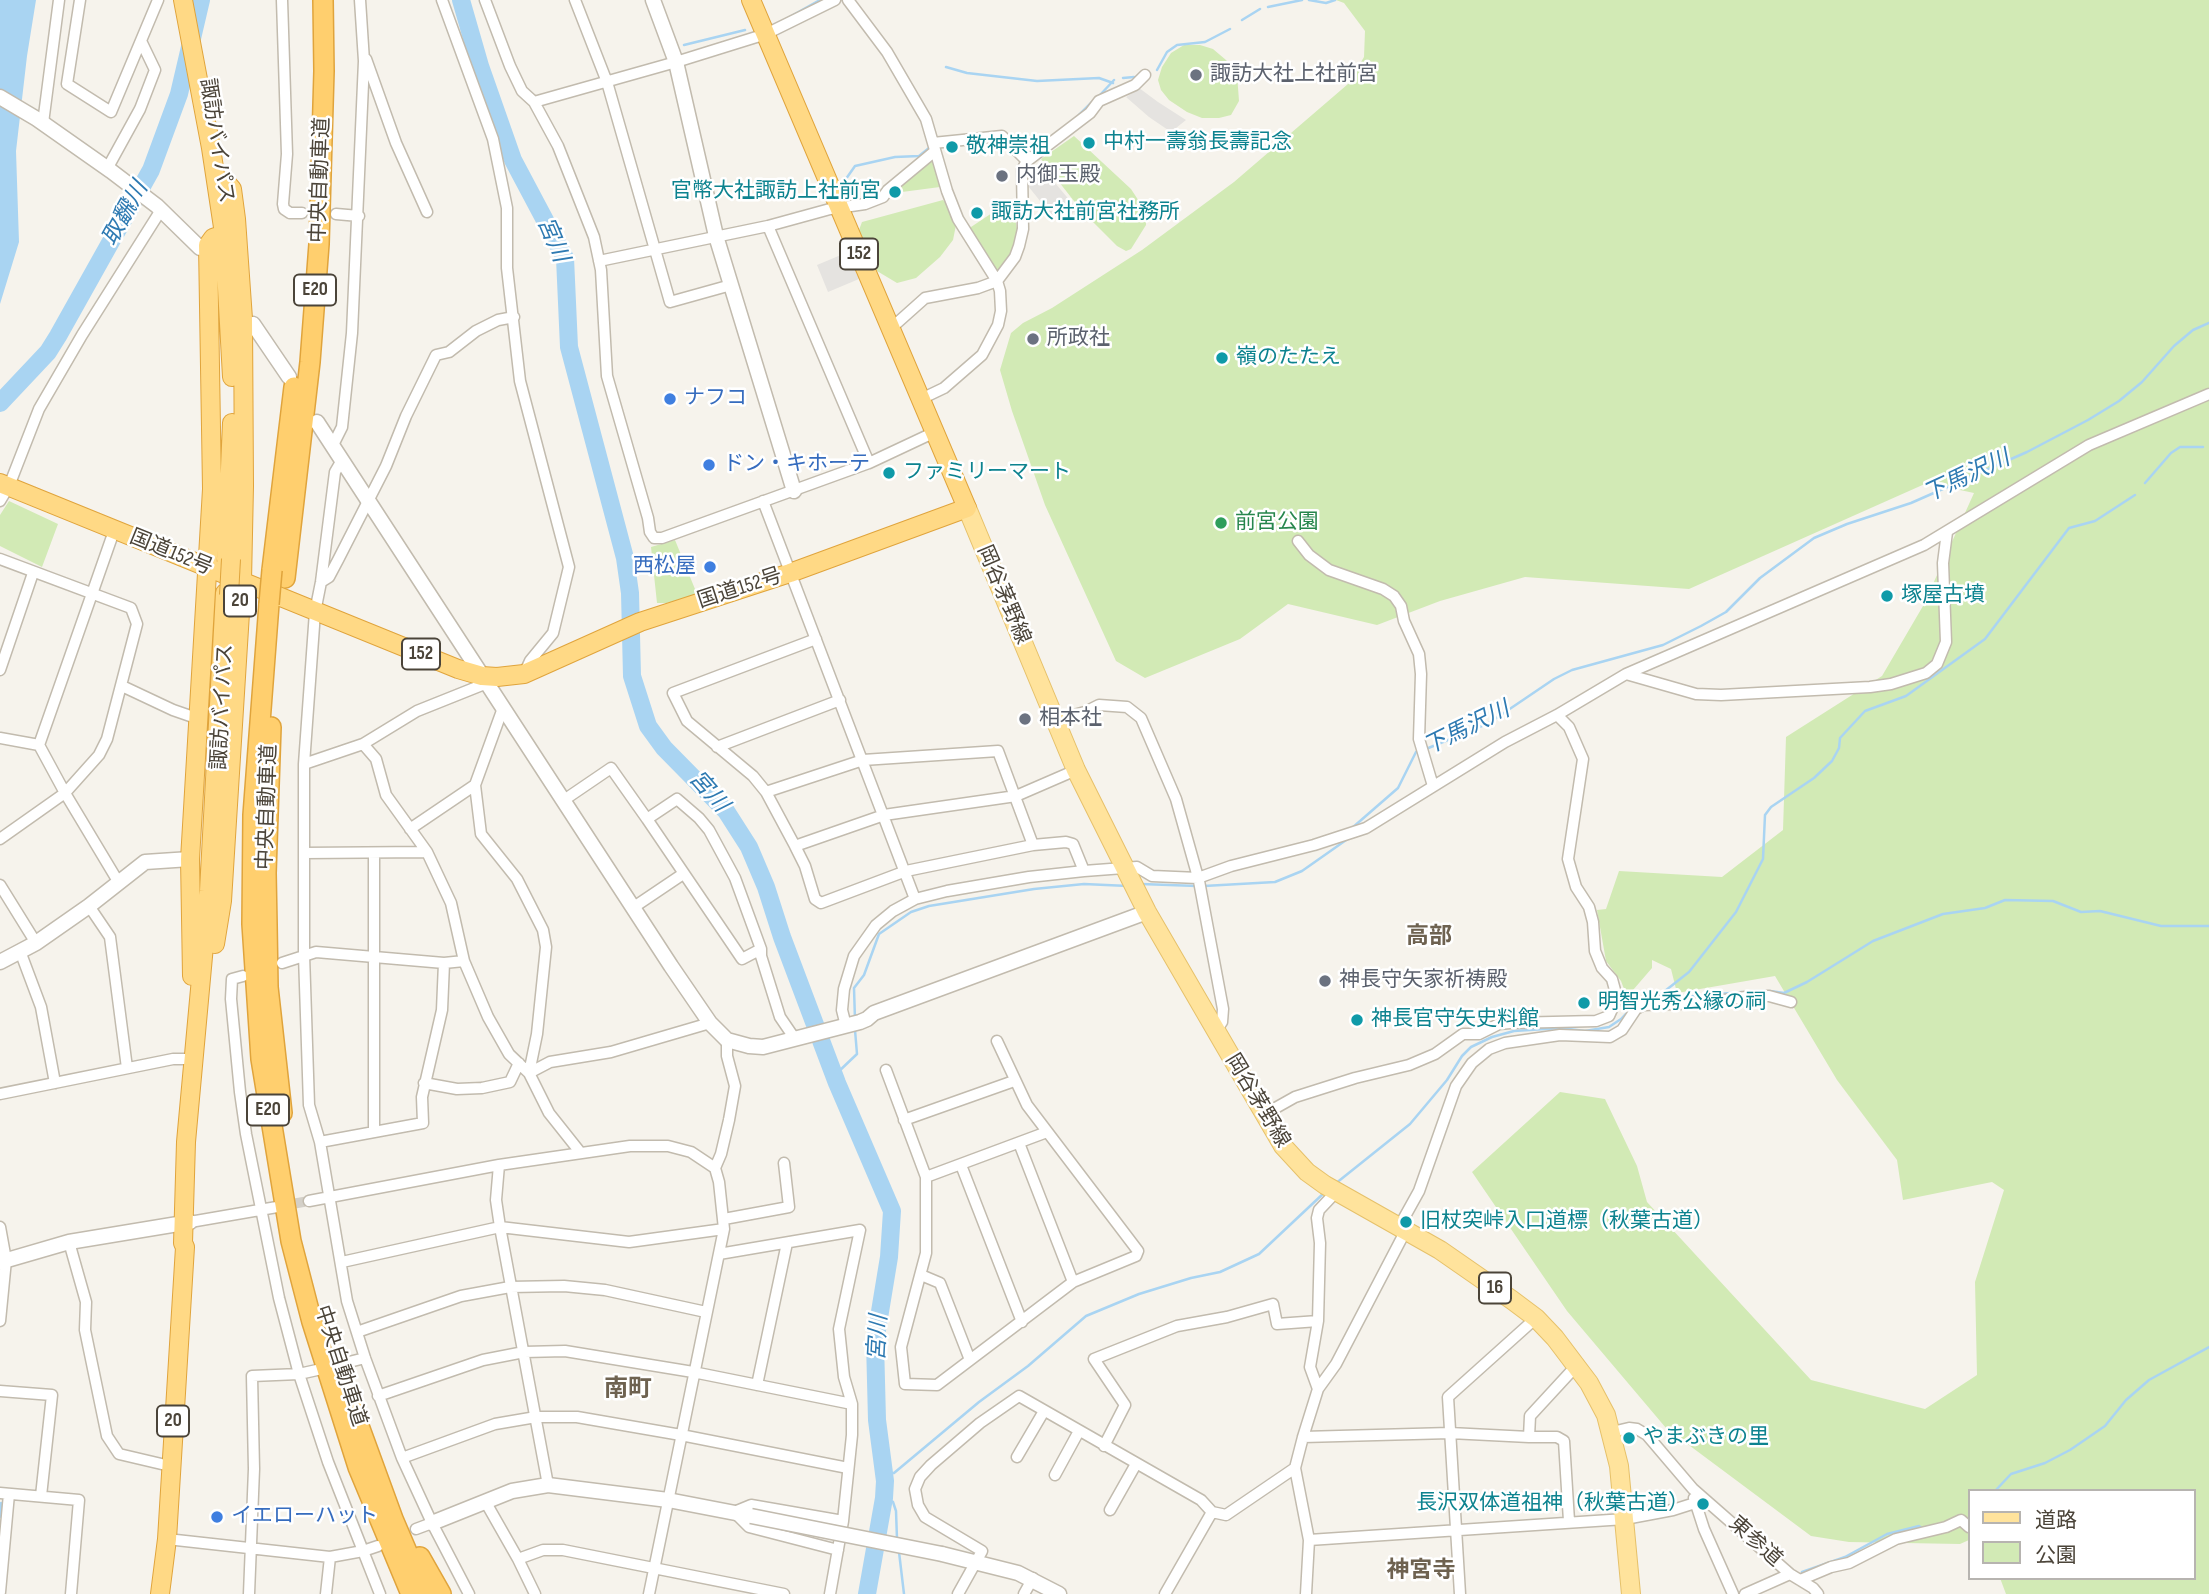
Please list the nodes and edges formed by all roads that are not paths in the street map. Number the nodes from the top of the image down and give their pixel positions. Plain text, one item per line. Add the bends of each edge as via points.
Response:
1 (59, 0) edge
2 (80, 0) edge
3 (158, 0) edge
4 (183, 0) edge
5 (191, 0) edge
6 (282, 0) edge
7 (310, 0) edge
8 (323, 0) edge
9 (360, 0) edge
10 (442, 0) edge
11 (485, 0) edge
12 (575, 0) edge
13 (653, 0) edge
14 (751, 0) edge
15 (835, 0) edge
16 (848, 0) edge
17 (766, 34) junction
18 (142, 43) junction
19 (363, 54) junction
20 (677, 62) junction
21 (1145, 75) dead end
22 (607, 82) junction
23 (0, 97) edge
24 (534, 102) junction
25 (40, 121) junction
26 (216, 147) junction
27 (934, 147) junction
28 (1027, 160) junction
29 (109, 170) junction
30 (226, 182) junction
31 (159, 208) junction
32 (839, 209) junction
33 (427, 212) dead end
34 (302, 214) dead end
35 (336, 214) dead end
36 (359, 216) junction
37 (768, 226) junction
38 (224, 234) junction
39 (716, 236) junction
40 (200, 248) dead end
41 (655, 249) junction
42 (599, 261) junction
43 (997, 281) junction
44 (731, 285) junction
45 (514, 317) junction
46 (253, 324) dead end
47 (891, 326) junction
48 (289, 377) dead end
49 (2209, 394) edge
50 (921, 399) junction
51 (317, 422) dead end
52 (935, 432) junction
53 (332, 447) junction
54 (342, 460) junction
55 (869, 463) junction
56 (3, 489) edge
57 (794, 491) junction
58 (368, 500) junction
59 (762, 501) junction
60 (967, 508) junction
61 (114, 531) junction
62 (1947, 533) junction
63 (1298, 541) dead end
64 (0, 559) edge
65 (229, 559) junction
66 (205, 568) junction
67 (33, 573) junction
68 (790, 573) junction
69 (278, 574) junction
70 (242, 581) junction
71 (321, 582) junction
72 (227, 594) junction
73 (93, 595) junction
74 (275, 606) junction
75 (315, 612) junction
76 (816, 639) junction
77 (0, 670) edge
78 (524, 674) junction
79 (1626, 674) junction
80 (484, 679) junction
81 (122, 686) junction
82 (840, 700) junction
83 (503, 708) junction
84 (1557, 715) junction
85 (199, 719) junction
86 (1055, 720) junction
87 (0, 738) edge
88 (363, 744) junction
89 (39, 746) junction
90 (717, 747) junction
91 (863, 760) junction
92 (303, 764) junction
93 (1076, 770) junction
94 (475, 785) junction
95 (1433, 786) junction
96 (766, 792) junction
97 (65, 793) junction
98 (1016, 796) junction
99 (564, 800) junction
100 (884, 815) junction
101 (647, 819) junction
102 (410, 829) junction
103 (0, 839) edge
104 (1034, 845) junction
105 (795, 846) junction
106 (427, 852) junction
107 (304, 853) junction
108 (374, 853) junction
109 (190, 859) junction
110 (906, 871) junction
111 (1084, 871) junction
112 (683, 874) junction
113 (1131, 880) junction
114 (119, 883) junction
115 (1199, 883) junction
116 (0, 885) edge
117 (915, 899) junction
118 (89, 906) junction
119 (634, 907) junction
120 (1147, 912) junction
121 (36, 943) junction
122 (761, 949) junction
123 (20, 951) junction
124 (303, 955) junction
125 (374, 957) junction
126 (464, 961) junction
127 (0, 962) edge
128 (282, 963) dead end
129 (444, 963) junction
130 (243, 976) dead end
131 (1791, 1002) dead end
132 (202, 1021) junction
133 (710, 1023) junction
134 (1616, 1023) junction
135 (849, 1025) junction
136 (1216, 1031) junction
137 (798, 1038) junction
138 (727, 1040) junction
139 (997, 1041) dead end
140 (1483, 1041) junction
141 (193, 1054) junction
142 (519, 1063) junction
143 (127, 1068) junction
144 (886, 1070) dead end
145 (529, 1073) junction
146 (1014, 1081) junction
147 (55, 1083) junction
148 (424, 1083) junction
149 (0, 1094) edge
150 (1264, 1115) junction
151 (904, 1119) junction
152 (374, 1131) junction
153 (1047, 1132) junction
154 (320, 1142) junction
155 (1019, 1143) junction
156 (580, 1152) junction
157 (784, 1163) dead end
158 (499, 1165) junction
159 (961, 1165) junction
160 (715, 1168) junction
161 (926, 1177) junction
162 (1331, 1189) junction
163 (330, 1197) junction
164 (309, 1201) tunnel mouth
165 (277, 1207) tunnel mouth
166 (262, 1209) junction
167 (187, 1222) junction
168 (724, 1224) junction
169 (0, 1227) edge
170 (500, 1227) junction
171 (1403, 1229) junction
172 (69, 1242) junction
173 (787, 1243) junction
174 (719, 1254) junction
175 (3, 1261) edge
176 (342, 1262) junction
177 (920, 1276) junction
178 (1073, 1282) junction
179 (510, 1287) junction
180 (706, 1312) junction
181 (1536, 1318) junction
182 (0, 1321) edge
183 (1318, 1321) junction
184 (1023, 1322) junction
185 (357, 1332) junction
186 (524, 1352) junction
187 (365, 1358) junction
188 (970, 1360) junction
189 (349, 1362) dead end
190 (1577, 1365) junction
191 (317, 1370) dead end
192 (693, 1371) junction
193 (299, 1374) junction
194 (757, 1385) junction
195 (1318, 1389) junction
196 (0, 1391) edge
197 (348, 1396) junction
198 (378, 1396) junction
199 (852, 1404) junction
200 (1044, 1410) junction
201 (536, 1417) junction
202 (1079, 1432) junction
203 (1612, 1432) junction
204 (1450, 1433) junction
205 (681, 1435) junction
206 (1303, 1437) junction
207 (1529, 1437) junction
208 (1104, 1446) junction
209 (1017, 1457) dead end
210 (402, 1458) junction
211 (1136, 1464) junction
212 (170, 1466) junction
213 (848, 1468) junction
214 (1295, 1468) junction
215 (1055, 1475) dead end
216 (548, 1485) junction
217 (1693, 1489) junction
218 (4, 1493) edge
219 (41, 1496) junction
220 (668, 1500) junction
221 (485, 1501) junction
222 (1695, 1503) junction
223 (1110, 1510) dead end
224 (734, 1512) junction
225 (1212, 1512) junction
226 (1625, 1518) junction
227 (843, 1521) junction
228 (1569, 1521) junction
229 (432, 1523) junction
230 (1968, 1526) edge
231 (416, 1529) dead end
232 (1455, 1529) junction
233 (167, 1539) junction
234 (1309, 1540) junction
235 (379, 1546) dead end
236 (252, 1547) junction
237 (838, 1550) junction
238 (363, 1551) junction
239 (330, 1557) junction
240 (518, 1559) junction
241 (977, 1562) junction
242 (654, 1568) junction
243 (1790, 1574) junction
244 (1032, 1578) junction
245 (1801, 1580) junction
246 (0, 1592) edge
247 (71, 1594) edge
248 (160, 1594) edge
249 (249, 1594) edge
250 (326, 1594) edge
251 (380, 1594) edge
252 (411, 1594) edge
253 (425, 1594) edge
254 (441, 1594) edge
255 (469, 1594) edge
256 (535, 1594) edge
257 (649, 1594) edge
258 (784, 1594) edge
259 (830, 1594) edge
260 (958, 1594) edge
261 (1024, 1594) edge
262 (1059, 1594) edge
263 (1165, 1594) edge
264 (1306, 1594) edge
265 (1460, 1594) edge
266 (1631, 1594) edge
267 (1733, 1594) edge
268 (1745, 1594) edge
269 (1818, 1594) edge

1 - 25 street
2 - 18 street via 67,84 111,112
3 - 18 street
4 - 26 highway, 諏訪バイパス / 20
5 - 26 highway, 諏訪バイパス / 20
6 - 34 street via 283,204 290,213
7 - 69 highway, 中央自動車道 / E20 via 305,250
8 - 69 highway, 中央自動車道 / E20 via 319,244 310,362
9 - 19 street
10 - 45 street via 493,138 507,208
11 - 24 street via 522,91
12 - 22 street
13 - 20 street
14 - 17 highway, 152
15 - 17 street
16 - 27 street via 899,71 926,119
17 - 20 street
17 - 32 highway, 152
18 - 29 street via 155,70
19 - 33 street
19 - 36 street
20 - 22 street
20 - 39 street
21 - 28 street via 1135,85 1099,101 1090,113
22 - 24 street
22 - 41 street
23 - 25 street
24 - 42 street via 558,146
25 - 29 street
26 - 30 highway, 諏訪バイパス / 20
26 - 38 highway, 諏訪バイパス / 20
27 - 28 street via 1002,136
27 - 32 street via 883,197
27 - 43 street via 958,219
28 - 43 street via 1022,170 1019,246
29 - 31 street
30 - 65 highway, 諏訪バイパス / 20 via 237,415
30 - 70 highway, 20 via 232,189 236,219 243,319
31 - 40 street
31 - 56 street via 39,409
32 - 37 street
32 - 47 highway, 152
35 - 36 street
36 - 53 street via 342,427
37 - 39 street
37 - 55 street
38 - 65 highway, 諏訪バイパス / 20 via 232,391
38 - 66 highway, 20 via 208,244 212,489
39 - 41 street
39 - 44 street
41 - 42 street
41 - 44 street via 670,302
42 - 59 street via 607,376 654,538
43 - 47 street via 925,298
43 - 50 street via 1001,311 982,355 944,388
44 - 57 street
45 - 58 street via 498,320 449,352 436,355
45 - 78 street via 520,381 569,567 553,633
46 - 48 street
47 - 50 highway, 152
49 - 62 street via 2089,445
50 - 52 highway, 152
51 - 53 street
52 - 55 street
52 - 60 highway, 152
53 - 54 street
54 - 58 street
54 - 71 street via 335,472
55 - 57 street
56 - 61 highway, 国道152号 / 152
57 - 59 street
58 - 71 street via 329,577
58 - 80 street
59 - 68 street
60 - 68 highway, 国道152号 / 152
60 - 86 main road, 岡谷茅野線 / 16
61 - 66 highway, 国道152号 / 152
61 - 73 street
62 - 79 street
62 - 79 street via 1943,563 1946,642 1937,664 1926,673 1870,687 1721,695 1696,694
63 - 95 street via 1329,570 1383,589 1401,606 1419,654 1419,739
64 - 67 street
65 - 72 highway, 諏訪バイパス / 20, bridge
66 - 70 highway, 国道152号 / 152
66 - 85 highway, 20
67 - 73 street
67 - 77 street
68 - 76 street
68 - 78 highway, 国道152号 / 152 via 640,622
69 - 74 highway, 中央自動車道 / E20
70 - 75 highway, 国道152号 / 152
70 - 132 highway, 20 via 222,901
71 - 75 street
72 - 132 highway, 諏訪バイパス / 20
72 - 141 highway, 諏訪バイパス / 20 via 209,891
73 - 81 street via 131,608 137,624
73 - 89 street
74 - 197 highway, 中央自動車道 / E20 via 267,816 268,987 286,1142 301,1224 324,1322
74 - 252 highway, 中央自動車道 / E20 via 253,815 252,937 261,1059 291,1241 312,1322 358,1467
75 - 80 highway, 国道152号 / 152
75 - 92 street
76 - 82 street
76 - 90 street via 673,693 687,721
78 - 80 highway, 国道152号 / 152
79 - 84 street
80 - 83 street
80 - 88 street via 417,711
81 - 85 street
81 - 97 street via 99,755
82 - 90 street
82 - 91 street
83 - 94 street
83 - 99 street
84 - 95 street
84 - 134 street via 1569,727 1583,759 1568,859 1576,887 1589,906 1594,951 1612,979
85 - 109 highway, 20
86 - 93 main road, 岡谷茅野線 / 16
86 - 115 street via 1099,705 1127,707 1141,718 1175,799
87 - 89 street
88 - 92 street
88 - 102 street via 376,759 386,795
89 - 97 street
90 - 96 street
91 - 96 street
91 - 98 street via 998,751
91 - 100 street
92 - 107 street
93 - 98 street
93 - 113 main road, 岡谷茅野線 / 16
94 - 102 street
94 - 145 street via 481,834 517,880 543,930 546,947
95 - 115 street via 1366,828 1231,866
96 - 105 street
97 - 103 street
97 - 114 street
98 - 100 street
98 - 104 street
99 - 101 street via 611,768
99 - 119 street
100 - 105 street
100 - 110 street
101 - 112 street
101 - 122 street via 677,799 699,818 736,877
102 - 106 street
104 - 110 street
104 - 111 street via 1073,845
105 - 110 street via 814,898 821,903
106 - 108 street
106 - 126 street via 451,902
107 - 108 street
107 - 124 street
108 - 125 street
109 - 114 street via 145,862
109 - 141 highway, 20
110 - 117 street
111 - 113 street
111 - 117 street via 1002,881
112 - 119 street
112 - 122 street via 741,959
113 - 115 street via 1136,867 1152,876
113 - 120 main road, 岡谷茅野線 / 16
114 - 118 street
115 - 136 street via 1223,1009
116 - 121 street
117 - 135 street via 876,925 854,956 842,1010
118 - 121 street
118 - 143 street via 110,937
119 - 133 street
120 - 135 street
120 - 136 main road, 岡谷茅野線 / 16
121 - 123 street
122 - 137 street via 780,1017
123 - 127 street
123 - 147 street via 41,1007
124 - 125 street
124 - 128 street
124 - 154 street via 309,1105
125 - 129 street
125 - 152 street
126 - 129 street
126 - 142 street via 488,1017
129 - 148 street via 442,1010
130 - 166 street via 232,979 231,999 246,1134
131 - 134 street via 1760,996 1643,1005
132 - 167 highway, 諏訪バイパス / 20
133 - 138 street
133 - 145 street via 611,1052 550,1062
134 - 140 street via 1499,1024
134 - 140 street via 1610,1037 1560,1035 1505,1043
135 - 137 street
136 - 150 main road, 岡谷茅野線 / 16
137 - 138 street via 763,1047
138 - 160 street via 735,1086
139 - 146 street
140 - 150 street via 1464,1034 1409,1065 1295,1097
140 - 171 street via 1456,1086
141 - 143 street
141 - 167 highway, 諏訪バイパス / 20
142 - 145 street
142 - 148 street via 510,1082 482,1088
143 - 147 street
144 - 151 street
145 - 156 street via 550,1113
146 - 151 street
146 - 153 street
147 - 149 street
148 - 152 street via 423,1123
150 - 162 main road, 岡谷茅野線 / 16 via 1289,1154
151 - 161 street
152 - 154 street
153 - 155 street
153 - 178 street via 1138,1251 1136,1256
154 - 163 street
155 - 159 street
155 - 178 street
156 - 158 street
156 - 160 street via 668,1146 691,1152
157 - 168 street via 789,1207
158 - 163 street
158 - 170 street via 496,1200
159 - 161 street
159 - 184 street
160 - 168 street
161 - 177 street via 926,1253
162 - 171 main road, 岡谷茅野線 / 16
162 - 183 street via 1317,1218
163 - 164 street
163 - 176 street
165 - 166 street
166 - 167 street
166 - 193 street
167 - 172 street
167 - 212 highway, 諏訪バイパス / 20
168 - 170 street via 628,1242
168 - 174 street
169 - 175 street
170 - 176 street
170 - 179 street
171 - 181 main road, 岡谷茅野線 / 16
171 - 195 street via 1336,1364
172 - 175 street
172 - 212 street via 86,1302 85,1330 107,1436 118,1454
173 - 174 street
173 - 194 street
173 - 199 street via 860,1230 839,1329
174 - 180 street
175 - 182 street
176 - 185 street
177 - 188 street via 940,1283
177 - 188 street via 901,1347 905,1384 937,1385
178 - 184 street
179 - 180 street via 605,1290
179 - 185 street via 461,1296
179 - 186 street
180 - 192 street
181 - 190 main road, 岡谷茅野線 / 16
181 - 204 street via 1448,1397
183 - 195 street via 1310,1367
183 - 208 street via 1277,1324 1273,1304 1177,1326 1094,1359 1125,1405
184 - 188 street
185 - 187 street
186 - 192 street via 565,1351
186 - 198 street via 483,1360
186 - 201 street
187 - 189 street
187 - 198 street
190 - 203 main road, 岡谷茅野線 / 16 via 1599,1399
190 - 207 street via 1530,1416
191 - 193 street
192 - 194 street
192 - 205 street
193 - 236 street via 252,1376
193 - 238 street
194 - 199 street
195 - 206 street
196 - 219 street via 52,1395
197 - 253 highway, 中央自動車道 / E20
197 - 254 highway
198 - 210 street
199 - 213 street
200 - 202 street
200 - 209 street
200 - 241 street via 1019,1396 920,1477 915,1497 925,1517 982,1551
201 - 205 street via 577,1417
201 - 210 street via 495,1424
201 - 216 street
202 - 208 street
202 - 215 street
203 - 217 street, 東参道 via 1629,1428 1647,1435
203 - 226 main road, 岡谷茅野線 / 16
204 - 206 street
204 - 207 street
204 - 232 street
205 - 213 street
205 - 220 street
206 - 214 street
207 - 228 street via 1564,1441
208 - 211 street
210 - 229 street
211 - 223 street
211 - 225 street via 1201,1500
212 - 233 highway, 諏訪バイパス / 20
213 - 227 street
214 - 225 street via 1226,1515
214 - 234 street
216 - 220 street
216 - 221 street
217 - 222 street
217 - 243 street, 東参道
218 - 219 street
218 - 246 street
219 - 247 street via 79,1500
220 - 224 street
220 - 242 street
221 - 229 street
221 - 240 street
222 - 226 street
222 - 267 street
224 - 227 street via 751,1505
224 - 237 street via 749,1527
224 - 241 street, bridge
225 - 263 street
226 - 228 street
226 - 266 main road, 岡谷茅野線 / 16
227 - 237 street
228 - 232 street
229 - 231 street
229 - 255 street
230 - 245 street via 1961,1520 1896,1539
232 - 234 street
232 - 265 street
233 - 236 street
233 - 248 highway, 諏訪バイパス / 20
234 - 264 street
235 - 238 street
236 - 239 street
236 - 249 street
237 - 259 street
238 - 239 street
238 - 251 street
239 - 250 street
240 - 242 street via 543,1550 563,1550
240 - 256 street
241 - 244 street
241 - 260 street
242 - 257 street
242 - 258 street
243 - 245 street, 東参道
243 - 268 street
244 - 261 street
244 - 262 street
245 - 269 street, 東参道

